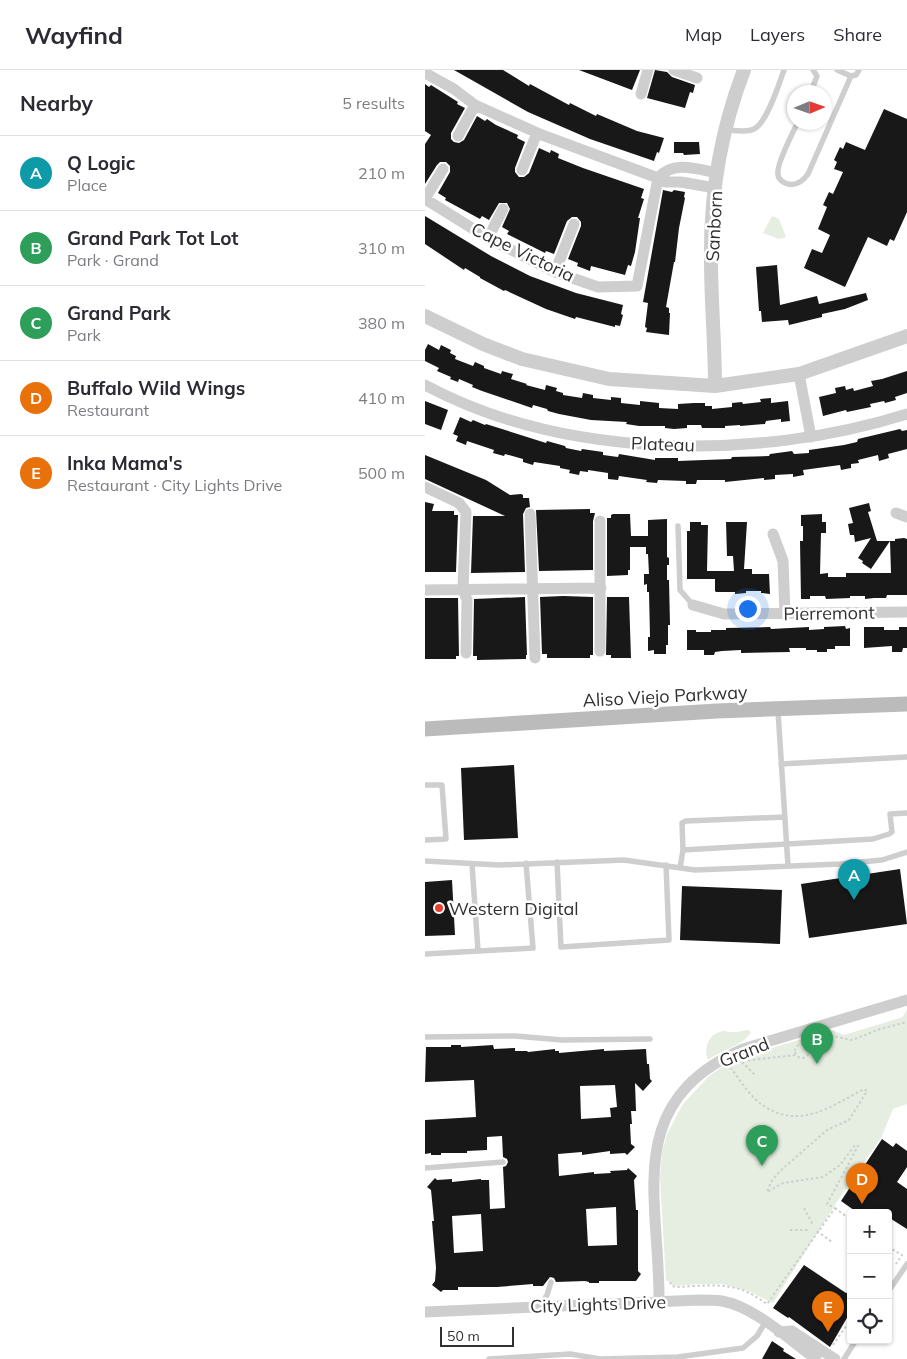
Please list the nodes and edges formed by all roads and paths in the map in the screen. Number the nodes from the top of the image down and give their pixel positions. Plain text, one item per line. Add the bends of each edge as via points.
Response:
1 (648, 70) edge
2 (674, 70) edge
3 (744, 70) edge
4 (785, 70) edge
5 (813, 70) edge
6 (837, 70) edge
7 (859, 70) edge
8 (425, 73) edge
9 (851, 76) junction
10 (697, 78) dead end
11 (814, 85) edge
12 (641, 94) dead end
13 (475, 105) junction
14 (832, 119) edge
15 (726, 130) junction
16 (794, 130) edge
17 (827, 130) edge
18 (537, 133) junction
19 (458, 136) dead end
20 (443, 169) dead end
21 (522, 170) dead end
22 (717, 173) junction
23 (658, 178) junction
24 (715, 188) junction
25 (425, 199) edge
26 (503, 209) dead end
27 (574, 224) dead end
28 (488, 238) junction
29 (555, 272) junction
30 (425, 316) edge
31 (907, 336) edge
32 (799, 374) junction
33 (425, 385) edge
34 (715, 386) junction
35 (907, 414) edge
36 (811, 437) junction
37 (425, 487) edge
38 (531, 514) dead end
39 (600, 521) dead end
40 (677, 526) dead end
41 (773, 534) dead end
42 (533, 588) junction
43 (601, 588) junction
44 (463, 589) junction
45 (425, 590) edge
46 (693, 605) joint
47 (907, 612) edge
48 (785, 614) junction
49 (600, 651) dead end
50 (466, 653) dead end
51 (535, 658) dead end
52 (907, 704) edge
53 (778, 708) junction
54 (425, 729) edge
55 (907, 757) edge
56 (781, 764) junction
57 (425, 786) edge
58 (907, 813) edge
59 (785, 817) junction
60 (425, 840) edge
61 (787, 845) junction
62 (683, 850) junction
63 (907, 852) edge
64 (425, 861) edge
65 (557, 862) junction
66 (526, 863) junction
67 (472, 864) junction
68 (666, 865) junction
69 (788, 866) junction
70 (680, 868) junction
71 (478, 951) junction
72 (425, 954) edge
73 (907, 1000) edge
74 (907, 1022) edge
75 (425, 1037) edge
76 (651, 1039) dead end
77 (808, 1047) junction
78 (796, 1055) junction
79 (742, 1062) junction
80 (756, 1076) dead end
81 (503, 1162) dead end
82 (425, 1168) edge
83 (804, 1208) dead end
84 (835, 1208) junction
85 (847, 1217) edge
86 (813, 1225) dead end
87 (790, 1230) dead end
88 (809, 1230) dead end
89 (817, 1232) junction
90 (832, 1242) dead end
91 (892, 1249) edge
92 (907, 1264) edge
93 (893, 1269) dead end
94 (551, 1282) dead end
95 (670, 1283) dead end
96 (892, 1286) edge
97 (659, 1302) junction
98 (539, 1307) junction
99 (425, 1312) edge
100 (766, 1321) junction
101 (847, 1325) edge
102 (853, 1344) edge
103 (826, 1357) edge
104 (489, 1359) edge
105 (844, 1359) edge

1 - 12 street
2 - 10 street
3 - 15 street, Sanborn
4 - 15 lane via 763,121 755,129
5 - 11 lane via 817,76
6 - 9 lane
7 - 9 lane
8 - 13 street via 455,89
9 - 14 lane
13 - 18 street
13 - 19 street
15 - 22 street, Sanborn
16 - 17 lane via 777,174 787,184 798,184 808,174
18 - 21 street
18 - 23 street
20 - 25 street
22 - 23 street via 681,166 665,170
22 - 24 street, Sanborn
23 - 24 street via 665,182
23 - 29 street, Cape Victoria via 637,286 599,287
24 - 34 street, Sanborn via 711,260
25 - 28 street, Cape Victoria
26 - 28 street
27 - 29 street
28 - 29 street, Cape Victoria
30 - 34 street via 483,344 522,358 609,379
31 - 32 street
32 - 34 street
32 - 36 street
33 - 36 street, Plateau via 448,398 512,421 569,435 626,443 690,446
35 - 36 street, Plateau via 870,426
37 - 44 street via 459,503 465,512
38 - 42 street
39 - 43 street
40 - 46 lane via 680,590
41 - 48 street via 783,561
42 - 43 street
42 - 44 street
42 - 51 street
43 - 49 street
44 - 45 street
44 - 50 street via 467,600
46 - 48 street, Pierremont via 724,614
47 - 48 street, Pierremont
52 - 53 main road, Aliso Viejo Parkway
53 - 54 main road, Aliso Viejo Parkway
53 - 56 lane
55 - 56 lane
56 - 59 lane
57 - 60 lane via 443,785 447,839
58 - 61 lane via 890,814 892,832 873,839
59 - 61 lane
59 - 62 lane via 686,821 682,823
61 - 62 lane
61 - 69 lane
62 - 70 lane
63 - 69 lane via 882,860
64 - 67 lane
65 - 66 lane
65 - 68 lane via 624,860
65 - 68 lane via 561,947 669,940
66 - 67 lane
66 - 71 lane via 533,948
67 - 71 lane
68 - 70 lane
69 - 70 lane
71 - 72 lane
73 - 97 street, Grand via 743,1049 723,1058 686,1088 664,1123 653,1171
74 - 77 path via 850,1040 827,1036
75 - 76 lane
77 - 78 path via 805,1057
77 - 78 path via 798,1045
78 - 79 path
79 - 80 path
79 - 84 path via 730,1066 760,1103 781,1114 818,1114 867,1091 849,1120 827,1130 779,1172 767,1190 769,1192 783,1183 823,1177 840,1165 857,1144 827,1204
81 - 82 lane
83 - 86 path
84 - 85 path
84 - 89 path
87 - 88 path
89 - 90 path
89 - 95 path via 767,1304 737,1288 676,1287
91 - 93 path via 902,1255
92 - 96 lane
94 - 98 lane
97 - 98 street, City Lights Drive
97 - 100 street, City Lights Drive via 722,1301 743,1307
98 - 99 street, City Lights Drive
100 - 103 street, City Lights Drive via 779,1332
100 - 104 lane via 757,1336 743,1348 677,1357 600,1359 570,1354
101 - 103 path
102 - 105 lane

